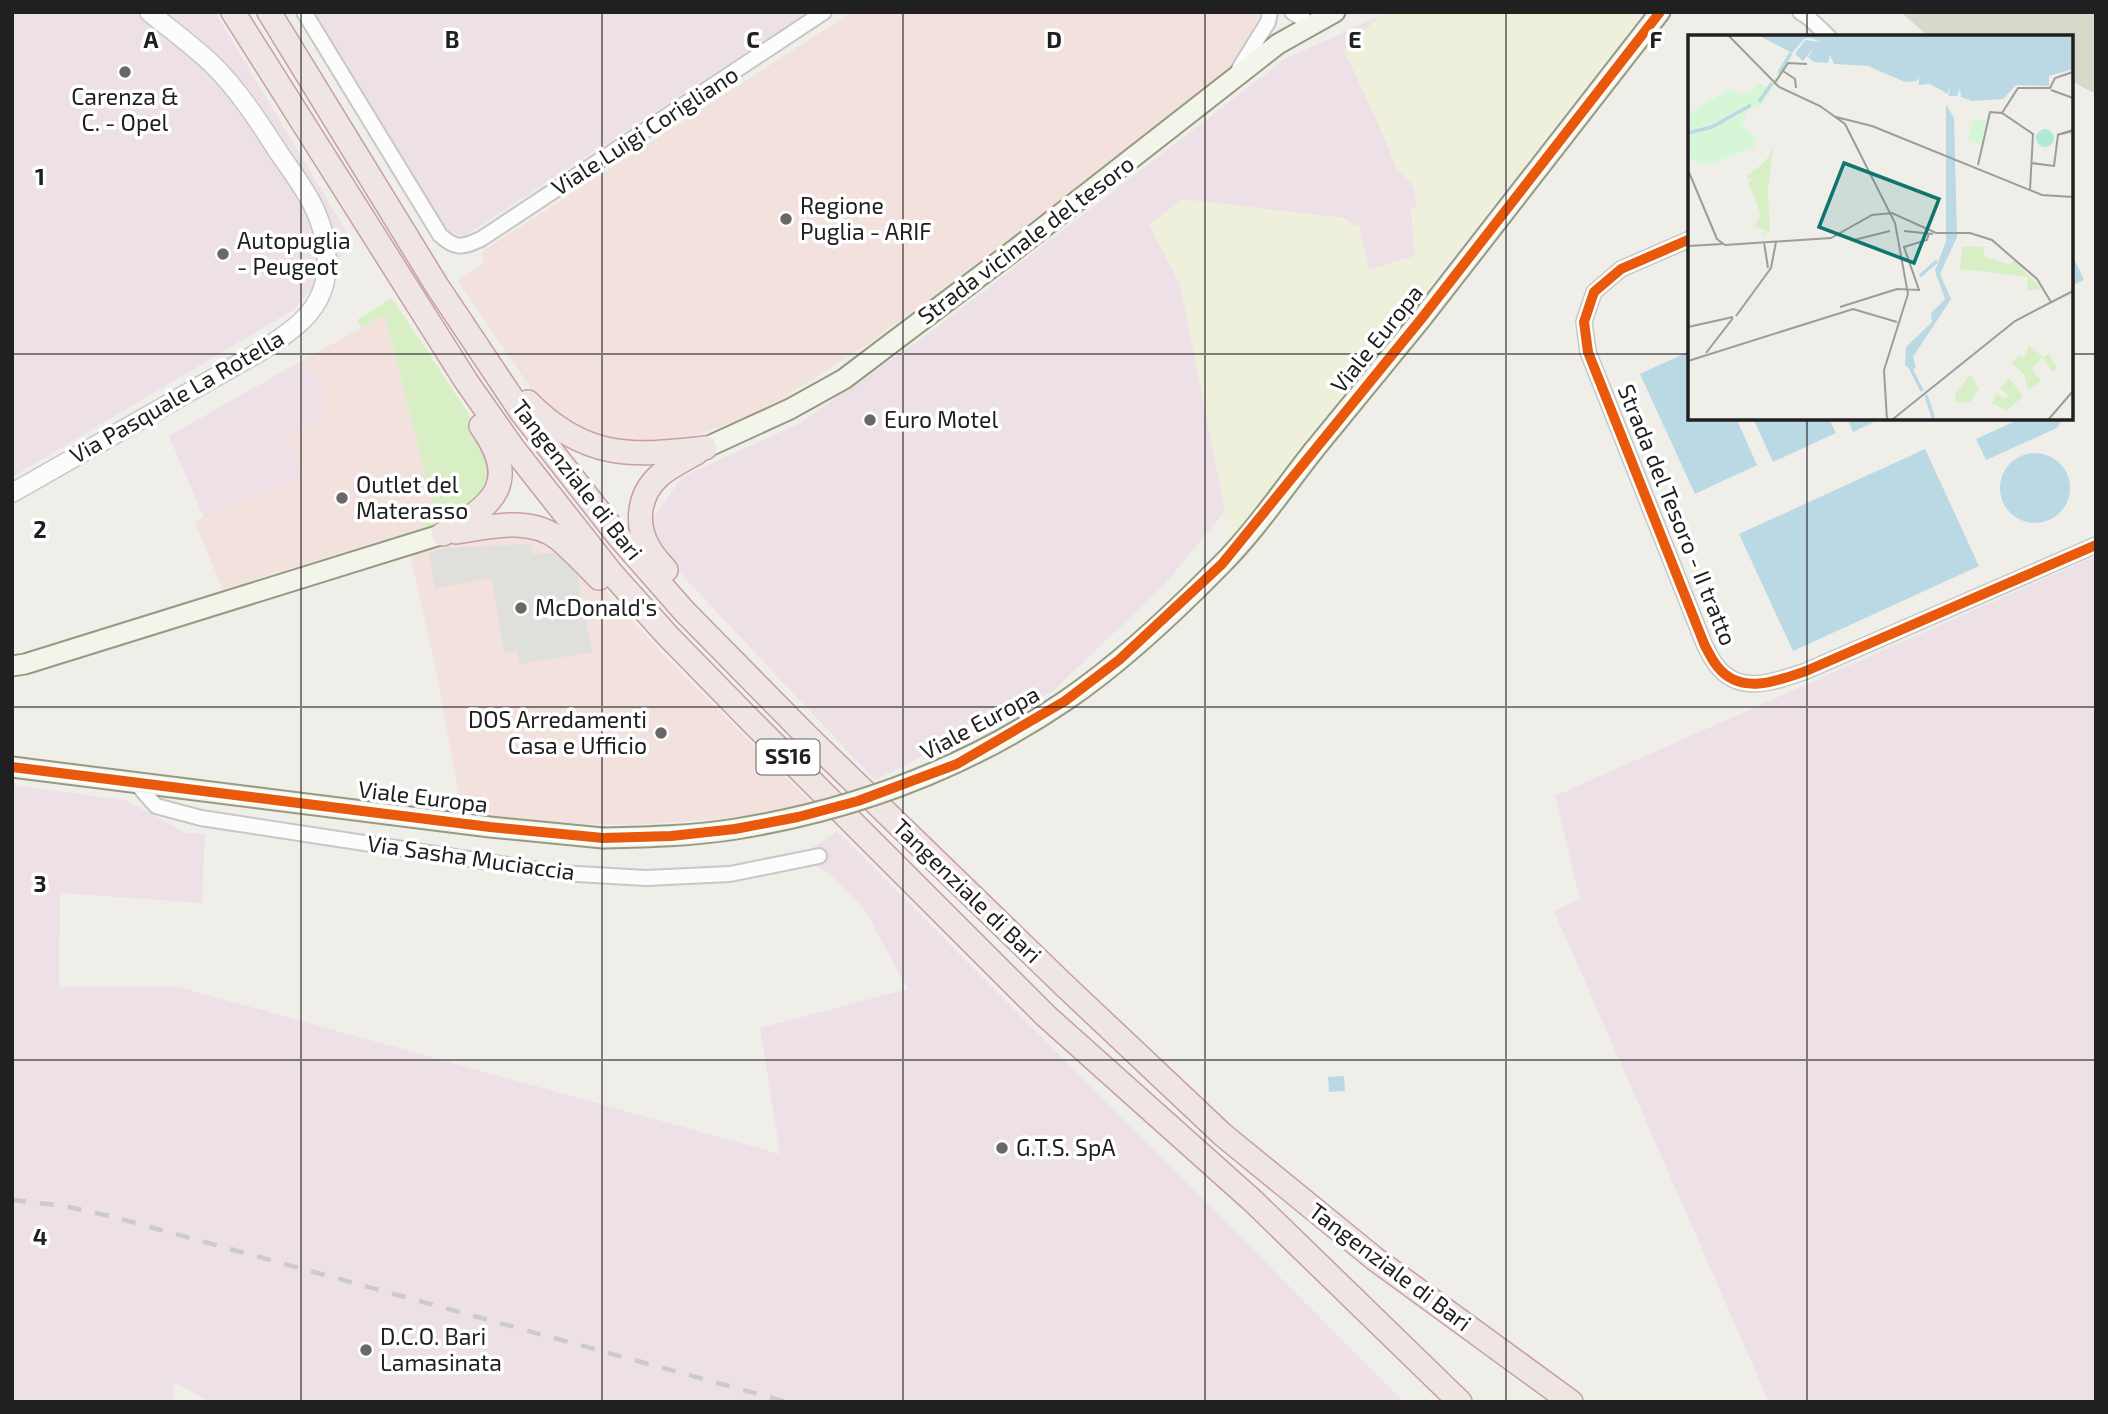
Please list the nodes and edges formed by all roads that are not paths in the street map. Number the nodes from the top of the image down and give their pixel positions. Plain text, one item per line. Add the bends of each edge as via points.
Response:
1 (149, 12) edge
2 (233, 12) edge
3 (269, 12) edge
4 (304, 12) edge
5 (824, 12) edge
6 (1270, 12) edge
7 (1292, 12) edge
8 (1335, 12) edge
9 (1800, 12) edge
10 (1652, 17) edge
11 (1310, 18) edge
12 (1827, 35) edge
13 (1233, 78) junction
14 (375, 239) junction
15 (1688, 240) edge
16 (473, 342) junction
17 (705, 448) junction
18 (12, 493) edge
19 (443, 534) junction
20 (2096, 545) edge
21 (684, 611) junction
22 (667, 636) junction
23 (17, 667) edge
24 (14, 766) edge
25 (136, 783) junction
26 (819, 856) dead end
27 (1460, 1402) edge
28 (1571, 1402) edge

1 - 18 street, Via Pasquale La Rotella via 212,64 237,92 307,194 325,241 323,290 298,327 263,350
2 - 14 highway, Tangenziale di Bari / SS16
3 - 16 highway, Tangenziale di Bari / SS16
4 - 5 street, Viale Luigi Corigliano via 439,235 450,244 465,247
6 - 13 street
7 - 11 street
8 - 11 main road, Strada vicinale del tesoro
9 - 12 street
10 - 25 main road, Viale Europa, bridge via 1422,318 1222,564 1119,660 1065,701 957,764 858,802 798,817 671,836 603,838
11 - 13 main road, Strada vicinale del tesoro
13 - 17 main road, Strada vicinale del tesoro via 844,379 790,410
14 - 19 highway via 399,302 488,436 501,469 495,495 485,507
14 - 22 highway, Tangenziale di Bari / SS16 via 513,448
15 - 20 street, Strada del Tesoro - II tratto via 1621,269 1594,292 1584,322 1588,352 1705,646 1718,668 1739,683 1771,684
16 - 17 highway via 493,353 527,402 569,436 602,449 636,454
16 - 21 highway, Tangenziale di Bari / SS16 via 579,488
17 - 21 highway via 658,477 641,506 643,536 673,579
19 - 22 highway via 502,525 531,526 556,537 619,598
19 - 23 main road
21 - 28 highway, Tangenziale di Bari / SS16 via 816,745 1223,1135 1374,1259
22 - 27 highway, Tangenziale di Bari / SS16 via 1046,1016 1253,1202
24 - 25 main road, Viale Europa
25 - 26 street, Via Sasha Muciaccia via 156,806 201,818 560,873 646,878 730,874

